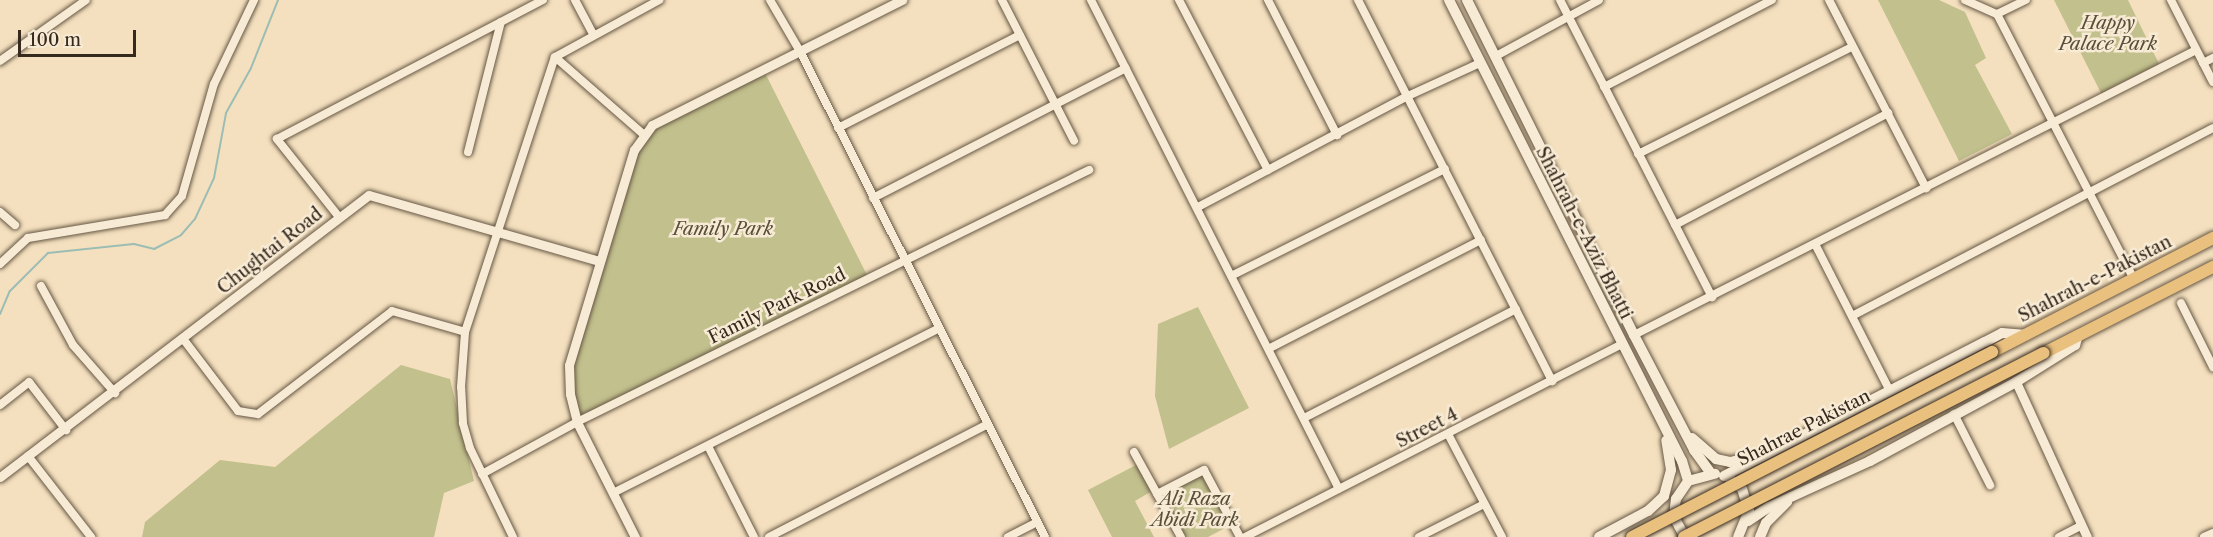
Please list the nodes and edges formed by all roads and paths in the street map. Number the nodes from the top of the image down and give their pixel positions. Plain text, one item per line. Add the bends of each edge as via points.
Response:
1 (86, 0) edge
2 (254, 0) edge
3 (543, 0) edge
4 (575, 0) edge
5 (659, 0) edge
6 (770, 0) edge
7 (902, 0) edge
8 (1002, 0) edge
9 (1091, 0) edge
10 (1179, 0) edge
11 (1268, 0) edge
12 (1358, 0) edge
13 (1449, 0) edge
14 (1467, 0) edge
15 (1560, 0) edge
16 (1599, 0) edge
17 (1772, 0) edge
18 (1829, 0) edge
19 (1965, 0) edge
20 (2026, 0) edge
21 (2174, 1) edge
22 (1997, 14) junction
23 (1568, 16) junction
24 (501, 22) junction
25 (593, 34) junction
26 (1020, 35) junction
27 (1852, 46) junction
28 (2196, 50) junction
29 (801, 53) junction
30 (1496, 56) junction
31 (555, 57) junction
32 (2213, 58) edge
33 (0, 61) edge
34 (1480, 63) junction
35 (2203, 63) junction
36 (1126, 68) junction
37 (2213, 82) edge
38 (1604, 87) junction
39 (1408, 96) junction
40 (1055, 104) junction
41 (1888, 113) junction
42 (2051, 124) junction
43 (838, 128) junction
44 (2213, 128) edge
45 (643, 134) junction
46 (1337, 135) junction
47 (1074, 141) dead end
48 (468, 152) dead end
49 (1638, 154) junction
50 (1445, 169) junction
51 (1089, 170) dead end
52 (1268, 170) junction
53 (1926, 188) junction
54 (2088, 193) junction
55 (873, 198) junction
56 (1198, 207) junction
57 (0, 212) edge
58 (339, 217) junction
59 (15, 225) dead end
60 (1675, 225) junction
61 (497, 232) junction
62 (2213, 238) edge
63 (1481, 240) junction
64 (1815, 244) junction
65 (904, 259) junction
66 (599, 261) junction
67 (0, 264) edge
68 (2213, 267) edge
69 (1233, 274) junction
70 (2134, 279) junction
71 (41, 286) dead end
72 (1712, 297) junction
73 (2181, 303) dead end
74 (1516, 309) junction
75 (1852, 316) junction
76 (939, 328) junction
77 (465, 332) junction
78 (1634, 335) junction
79 (2026, 335) junction
80 (2078, 335) junction
81 (184, 340) junction
82 (1621, 345) junction
83 (1270, 348) junction
84 (1992, 352) joint
85 (2213, 367) edge
86 (1552, 381) junction
87 (2016, 382) junction
88 (1888, 388) junction
89 (115, 393) junction
90 (0, 405) edge
91 (1954, 414) junction
92 (1306, 417) junction
93 (577, 422) junction
94 (1662, 423) junction
95 (986, 425) junction
96 (66, 430) junction
97 (1685, 432) junction
98 (1448, 434) junction
99 (708, 446) junction
100 (1776, 448) junction
101 (1134, 452) dead end
102 (28, 456) junction
103 (482, 474) junction
104 (1711, 474) junction
105 (1724, 476) junction
106 (0, 477) edge
107 (1688, 482) junction
108 (1990, 485) dead end
109 (1340, 489) junction
110 (613, 493) junction
111 (1157, 494) junction
112 (1794, 495) junction
113 (1676, 499) junction
114 (1484, 504) junction
115 (1748, 520) junction
116 (1037, 522) junction
117 (2081, 526) junction
118 (2213, 533) edge
119 (1741, 536) edge
120 (91, 537) edge
121 (513, 537) edge
122 (635, 537) edge
123 (754, 537) edge
124 (769, 537) edge
125 (1008, 537) edge
126 (1045, 537) edge
127 (1181, 537) edge
128 (1240, 537) edge
129 (1245, 537) edge
130 (1419, 537) edge
131 (1502, 537) edge
132 (1600, 537) edge
133 (1632, 537) edge
134 (1684, 537) edge
135 (1760, 537) edge
136 (2059, 537) edge
137 (2087, 537) edge
138 (2204, 537) edge

1 - 33 street
2 - 67 street via 213,84 182,196 165,215 28,238
3 - 24 street
4 - 25 street
5 - 25 street
6 - 29 street
7 - 29 street
8 - 26 street
9 - 36 street
10 - 52 street
11 - 46 street
12 - 39 street
13 - 34 main road, Shahrah-e-Aziz Bhatti
14 - 30 main road, Shahrah-e-Aziz Bhatti
15 - 23 street
16 - 23 street
17 - 38 street
18 - 27 street
19 - 22 street
20 - 22 street
21 - 28 street
22 - 42 street
23 - 30 street
23 - 38 street
24 - 48 street
24 - 58 street via 277,139
25 - 31 street
26 - 40 street
26 - 43 street
27 - 41 street
27 - 49 street
28 - 35 street
28 - 42 street
29 - 43 street
29 - 45 street via 652,125
30 - 78 main road, Shahrah-e-Aziz Bhatti
31 - 45 street
31 - 61 street
32 - 35 street
34 - 39 street
34 - 82 main road, Shahrah-e-Aziz Bhatti
35 - 37 street
36 - 40 street
36 - 56 street
38 - 49 street
39 - 46 street
39 - 50 street
40 - 47 street
40 - 55 street
41 - 53 street
41 - 60 street
42 - 53 street
42 - 54 street
43 - 55 street
44 - 54 street
45 - 66 street via 634,150
46 - 52 street
49 - 60 street
50 - 63 street
50 - 69 street
51 - 65 street, Family Park Road
52 - 56 street
53 - 64 street
54 - 70 street
54 - 75 street
55 - 65 street
56 - 69 street
57 - 59 street
58 - 61 street, Chughtai Road via 369,195 380,195
58 - 81 street, Chughtai Road
60 - 72 street
61 - 66 street, Chughtai Road
61 - 77 street
62 - 70 highway, Shahrah-e-Pakistan
63 - 74 street
63 - 83 street
64 - 72 street
64 - 75 street
65 - 76 street
65 - 93 street, Family Park Road
66 - 93 street via 569,365 570,394
68 - 80 highway
69 - 83 street
70 - 79 highway, Shahrah-e-Pakistan
71 - 89 street via 72,345
72 - 78 street
73 - 85 street
74 - 86 street
74 - 92 street
75 - 88 street
76 - 95 street
76 - 99 street
77 - 81 street via 392,311 258,414 238,411
77 - 103 street via 460,387 463,423
78 - 97 main road, Shahrah-e-Aziz Bhatti
79 - 84 highway, Shahrah-e-Pakistan
79 - 88 main road via 2002,333
80 - 87 main road via 2075,345
80 - 134 highway, bridge
81 - 89 street, Chughtai Road
82 - 86 street, Street 4
82 - 94 main road, Shahrah-e-Aziz Bhatti
83 - 92 street
84 - 133 highway, Shahrae Pakistan, bridge
86 - 98 street, Street 4
87 - 91 main road
87 - 117 street
88 - 100 main road
89 - 96 street, Chughtai Road
90 - 96 street via 29,382
91 - 108 street
91 - 112 main road via 1870,461
92 - 109 street
93 - 103 street, Family Park Road
93 - 110 street
94 - 107 main road, Shahrah-e-Aziz Bhatti
94 - 132 main road via 1671,470 1664,496 1648,511
95 - 116 street
95 - 124 street
96 - 102 street, Chughtai Road
97 - 100 main road via 1709,454 1724,461 1738,462
97 - 104 main road, Shahrah-e-Aziz Bhatti
98 - 109 street, Street 4
98 - 114 street
99 - 110 street
99 - 123 street
100 - 105 main road
101 - 111 street
102 - 106 street, Chughtai Road
102 - 120 street
103 - 121 street
104 - 105 main road
104 - 107 main road
105 - 115 main road via 1742,489
107 - 113 main road
109 - 129 street, Street 4
110 - 122 street
111 - 127 street
111 - 128 street via 1204,470
112 - 115 main road
112 - 135 main road via 1766,523
113 - 132 main road
113 - 134 main road via 1674,517
114 - 130 street
114 - 131 street
115 - 119 main road
116 - 125 street
116 - 126 street
117 - 136 street
117 - 137 street
118 - 138 street

